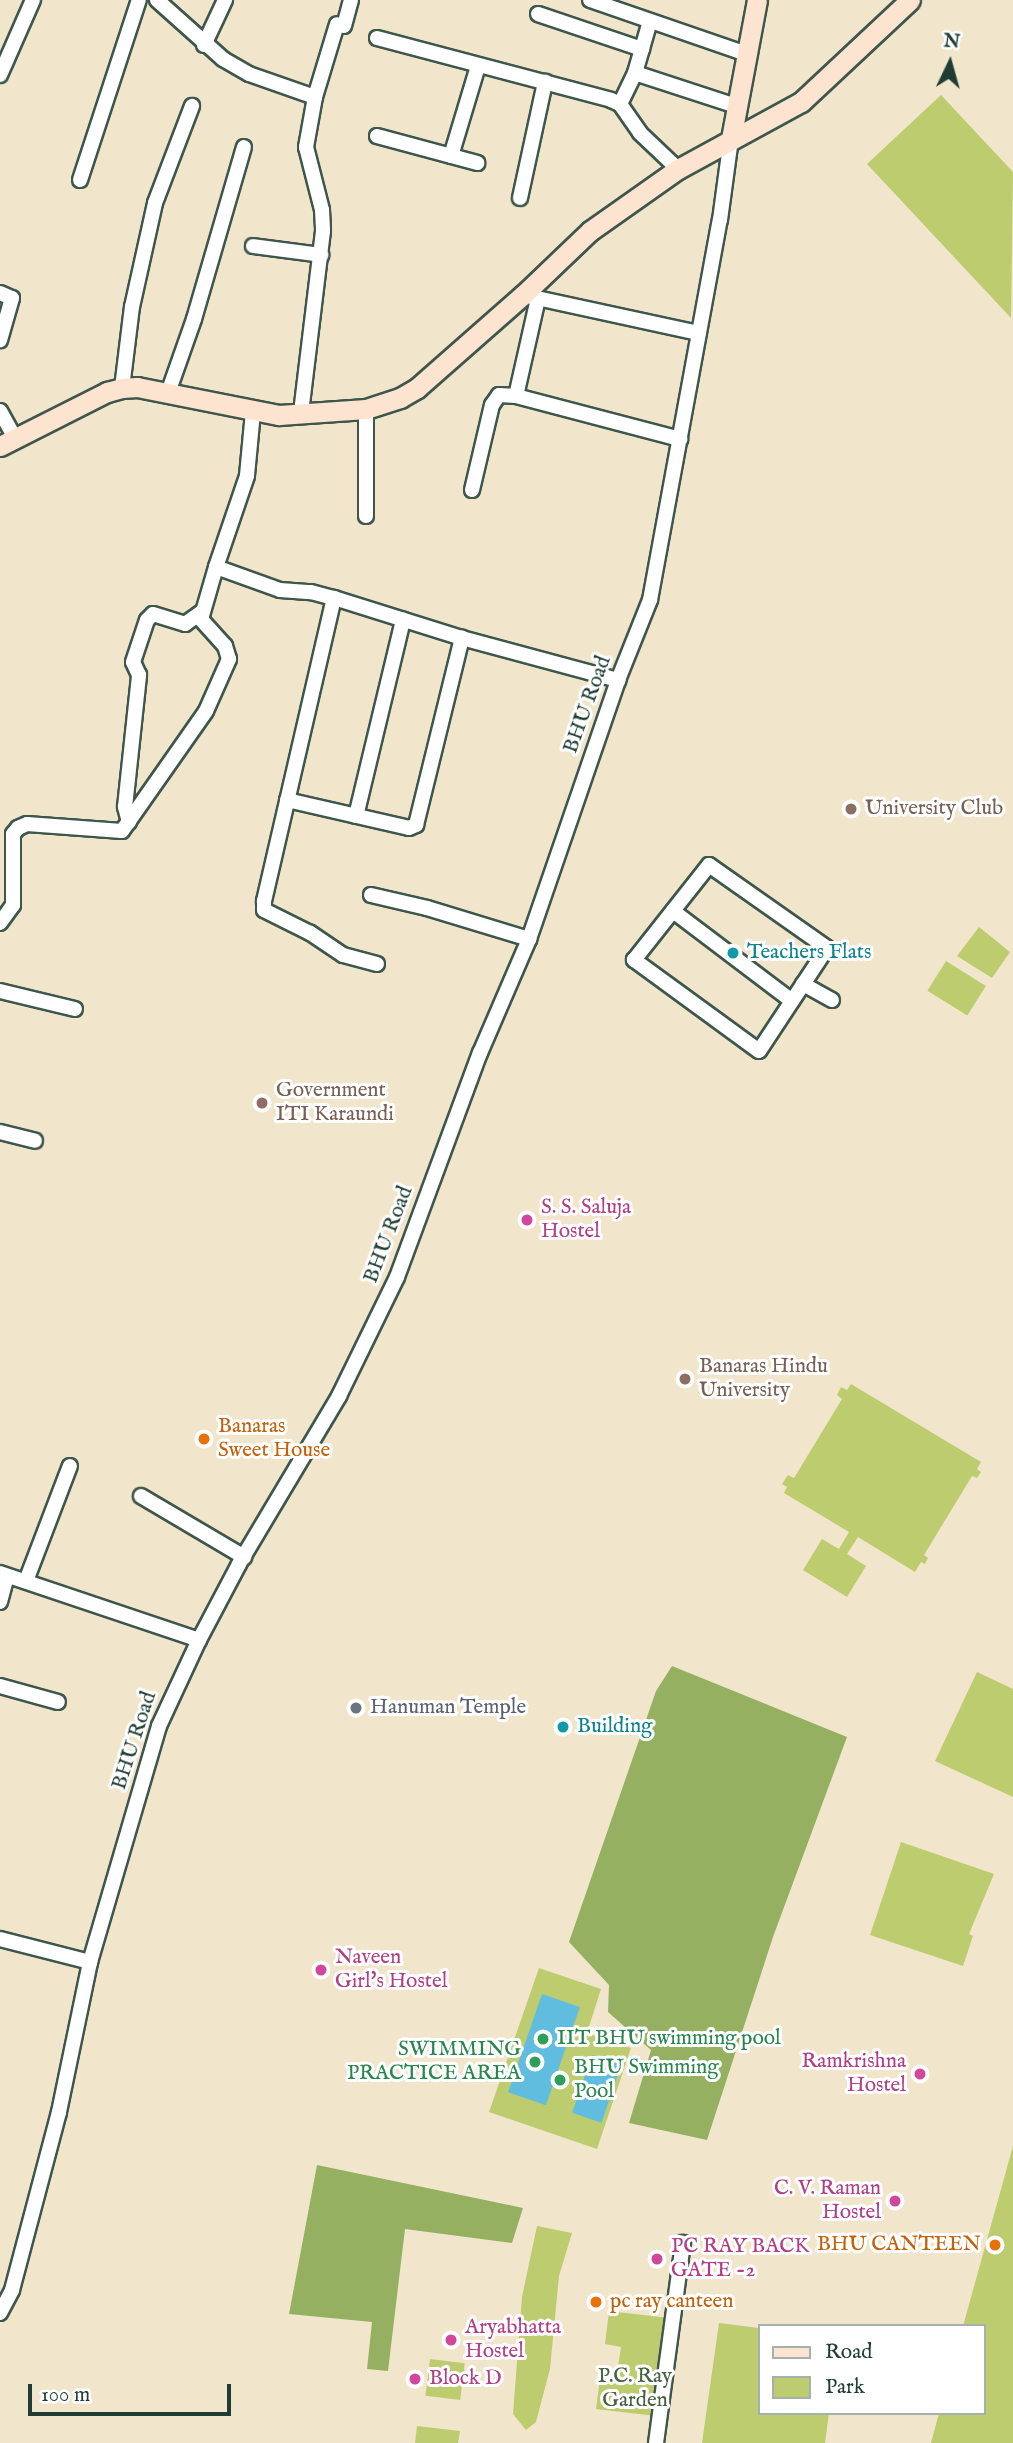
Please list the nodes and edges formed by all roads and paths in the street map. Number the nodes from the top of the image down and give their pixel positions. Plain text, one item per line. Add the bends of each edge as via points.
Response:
1 (33, 0) edge
2 (139, 0) edge
3 (157, 0) edge
4 (225, 0) edge
5 (351, 0) edge
6 (590, 0) edge
7 (757, 0) edge
8 (910, 0) edge
9 (538, 14) dead end
10 (650, 21) junction
11 (377, 38) dead end
12 (204, 45) junction
13 (642, 49) junction
14 (747, 54) junction
15 (478, 66) junction
16 (635, 73) junction
17 (0, 75) edge
18 (545, 82) junction
19 (316, 97) junction
20 (620, 104) junction
21 (192, 106) dead end
22 (736, 106) junction
23 (377, 136) dead end
24 (731, 139) junction
25 (244, 147) dead end
26 (451, 156) junction
27 (477, 163) dead end
28 (678, 169) junction
29 (80, 180) dead end
30 (520, 198) dead end
31 (253, 246) dead end
32 (321, 255) junction
33 (0, 293) edge
34 (530, 297) junction
35 (699, 333) junction
36 (0, 340) edge
37 (122, 388) junction
38 (168, 393) junction
39 (516, 396) junction
40 (366, 410) junction
41 (0, 411) edge
42 (253, 412) junction
43 (301, 414) junction
44 (680, 439) junction
45 (7, 442) edge
46 (472, 490) dead end
47 (366, 516) dead end
48 (216, 566) junction
49 (334, 598) junction
50 (200, 613) junction
51 (403, 620) junction
52 (462, 638) junction
53 (618, 680) junction
54 (287, 800) junction
55 (356, 816) junction
56 (129, 822) junction
57 (371, 895) dead end
58 (673, 911) junction
59 (0, 923) edge
60 (529, 939) junction
61 (377, 964) dead end
62 (803, 984) junction
63 (0, 991) edge
64 (832, 1000) dead end
65 (792, 1001) junction
66 (75, 1009) dead end
67 (0, 1132) edge
68 (35, 1140) dead end
69 (70, 1466) dead end
70 (141, 1496) dead end
71 (244, 1557) junction
72 (4, 1575) edge
73 (26, 1581) junction
74 (0, 1602) edge
75 (199, 1640) junction
76 (0, 1686) edge
77 (58, 1702) dead end
78 (0, 1939) edge
79 (90, 1962) junction
80 (683, 2242) dead end
81 (0, 2314) edge
82 (656, 2443) edge

1 - 17 street
2 - 29 street
3 - 12 street
4 - 12 street
5 - 19 street
6 - 10 street
7 - 14 street
8 - 24 street via 800,102
9 - 13 street
10 - 13 street
10 - 14 street
11 - 15 street
12 - 19 street via 249,74
13 - 16 street
14 - 22 street
15 - 18 street
15 - 26 street
16 - 20 street
16 - 22 street
18 - 20 street
18 - 30 street
19 - 32 street via 306,147 322,210
20 - 28 street via 640,133
21 - 37 street via 155,203 132,307
22 - 24 street
23 - 26 street
24 - 28 street
24 - 35 street, BHU Road
25 - 38 street
26 - 27 street
28 - 34 street via 590,231
31 - 32 street
32 - 43 street
33 - 36 street via 12,298
34 - 35 street
34 - 39 street
34 - 40 street via 417,388
35 - 44 street, BHU Road
37 - 38 street
37 - 45 street
38 - 42 street
39 - 44 street
39 - 46 street via 495,399
40 - 43 street
40 - 47 street
41 - 45 street
42 - 43 street
42 - 48 street via 247,477
44 - 53 street, BHU Road via 650,600
48 - 49 street via 280,590
48 - 50 street
49 - 51 street
49 - 54 street
50 - 56 street via 228,652 227,668 206,711
50 - 56 street via 181,624 153,614 133,662 139,675 125,807
51 - 52 street
51 - 55 street
52 - 53 street
52 - 55 street via 416,825 409,828
53 - 60 street, BHU Road
54 - 55 street
54 - 61 street via 264,910 343,955
56 - 59 street via 118,832 27,824 18,828 13,834 13,905
57 - 60 street
58 - 62 street via 709,865 827,948
58 - 65 street
58 - 65 street via 634,960 759,1051
60 - 71 street, BHU Road via 480,1053 397,1277 360,1358
62 - 64 street
62 - 65 street
63 - 66 street
67 - 68 street
69 - 73 street
70 - 71 street
71 - 75 street, BHU Road
72 - 73 street
72 - 74 street
73 - 75 street
75 - 79 street, BHU Road via 159,1726
76 - 77 street
78 - 79 street
79 - 81 street, BHU Road via 59,2112 12,2290
80 - 82 street

